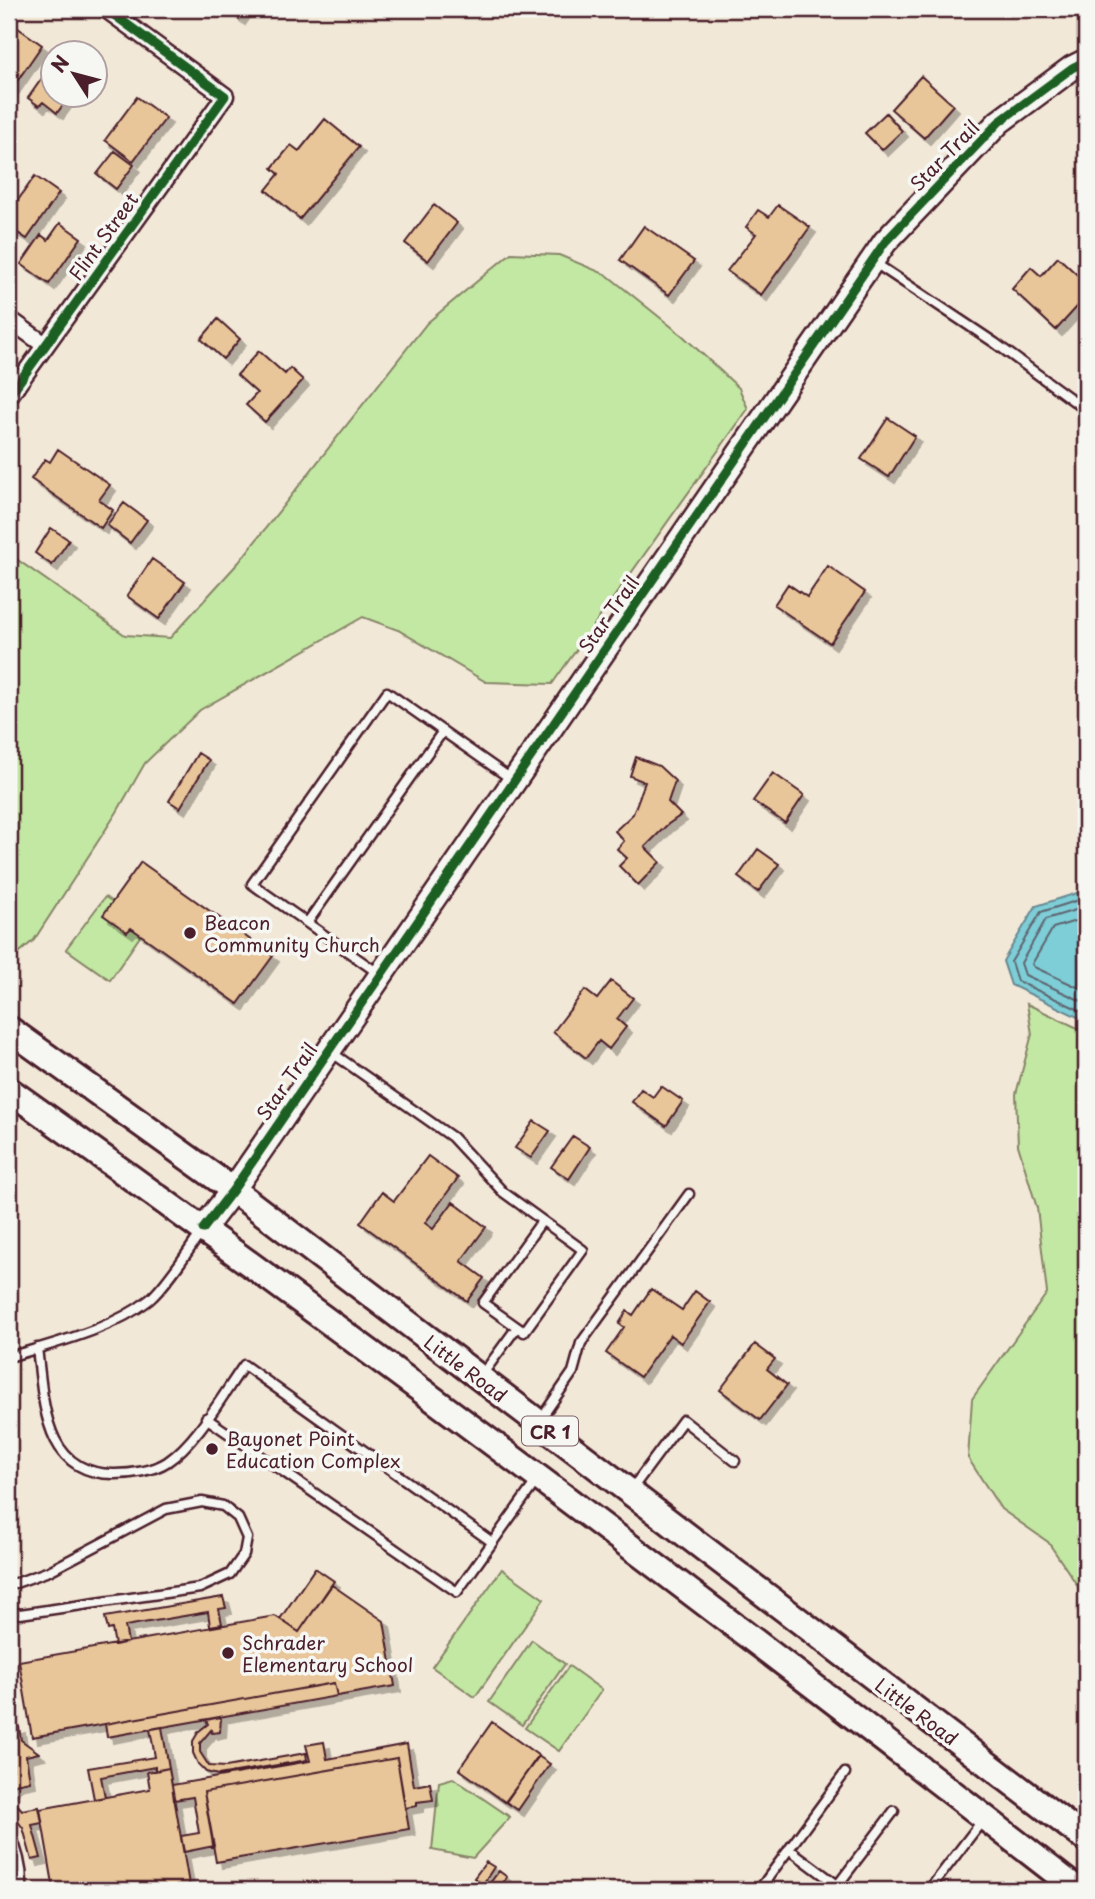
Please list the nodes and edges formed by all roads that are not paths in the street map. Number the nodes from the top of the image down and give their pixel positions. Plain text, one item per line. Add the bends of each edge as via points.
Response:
1 (107, 9) edge
2 (1086, 61) edge
3 (872, 261) junction
4 (9, 319) edge
5 (46, 345) junction
6 (9, 396) edge
7 (1086, 410) edge
8 (443, 731) junction
9 (514, 781) junction
10 (307, 923) junction
11 (381, 974) junction
12 (9, 1029) edge
13 (329, 1050) junction
14 (9, 1090) edge
15 (233, 1190) junction
16 (689, 1195) dead end
17 (542, 1221) junction
18 (203, 1229) junction
19 (517, 1327) junction
20 (37, 1348) junction
21 (9, 1357) edge
22 (480, 1378) junction
23 (206, 1418) junction
24 (539, 1423) junction
25 (735, 1461) dead end
26 (539, 1477) junction
27 (629, 1492) junction
28 (492, 1542) junction
29 (9, 1583) edge
30 (9, 1610) edge
31 (845, 1773) dead end
32 (894, 1811) dead end
33 (985, 1818) junction
34 (9, 1831) edge
35 (1086, 1839) edge
36 (789, 1849) junction
37 (838, 1889) edge
38 (22, 1890) edge
39 (759, 1890) edge
40 (929, 1890) edge
41 (1078, 1890) edge

1 - 5 street, Flint Street via 225,96
2 - 3 street, Star Trail via 999,122
3 - 7 lane
3 - 9 street, Star Trail
4 - 5 street
5 - 6 street, Flint Street
8 - 9 lane
8 - 10 lane
8 - 10 lane via 387,692 252,884
9 - 11 street, Star Trail
10 - 11 lane
11 - 13 street, Star Trail
12 - 15 main road, Little Road / CR 1
13 - 15 street, Star Trail
13 - 17 lane via 452,1137 503,1192
14 - 18 main road, CR 1
15 - 18 street, Star Trail
15 - 22 main road, Little Road / CR 1
16 - 24 lane via 581,1343 573,1372
17 - 19 lane via 484,1303
17 - 19 lane via 583,1250 524,1332
18 - 20 lane via 150,1299 104,1326
18 - 26 main road, CR 1
19 - 22 lane
20 - 21 lane
20 - 23 lane via 54,1442 75,1465 101,1474 131,1474 165,1464
22 - 24 main road, Little Road / CR 1
23 - 28 lane via 457,1592
23 - 28 lane via 244,1365
24 - 27 main road, Little Road / CR 1
25 - 27 lane via 683,1420
26 - 28 lane
26 - 33 main road, CR 1
27 - 35 main road, Little Road / CR 1
29 - 30 lane via 49,1571 166,1510 202,1502 223,1506 238,1518 247,1538 244,1555 230,1574 200,1588 20,1614
31 - 36 lane
32 - 37 lane
33 - 40 lane
33 - 41 main road, CR 1
34 - 38 lane
36 - 37 lane
36 - 39 lane

